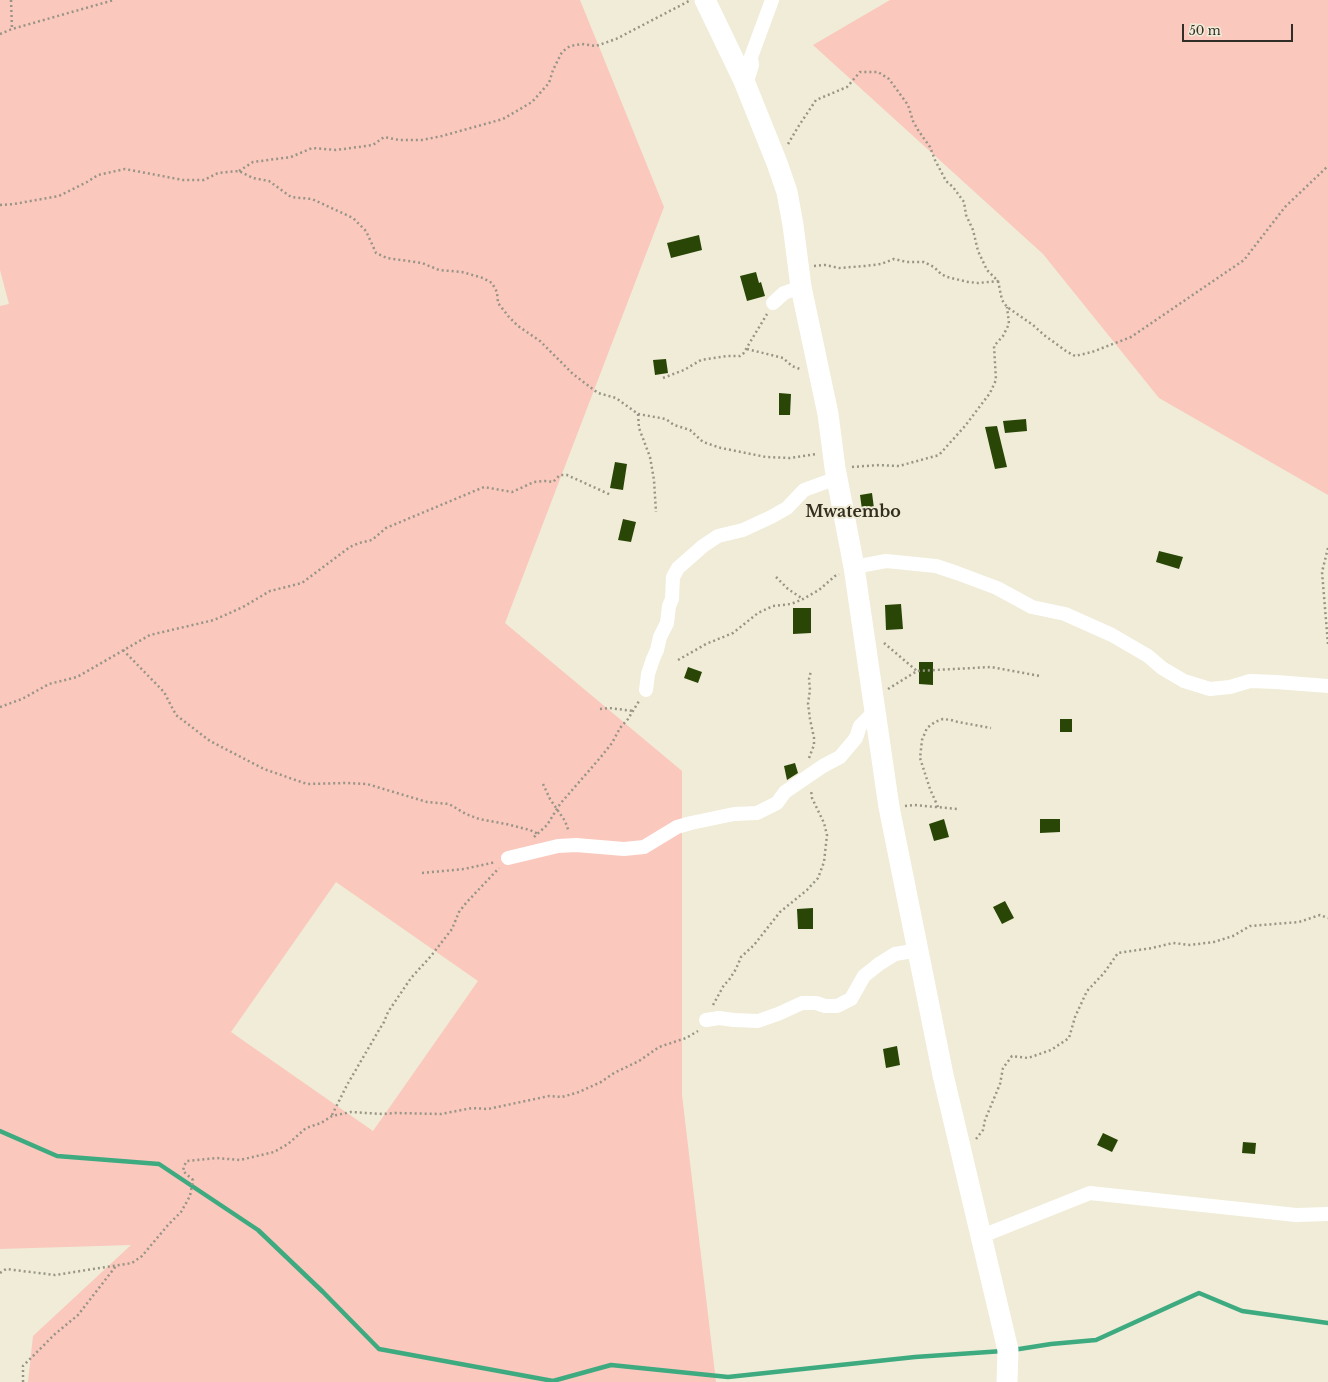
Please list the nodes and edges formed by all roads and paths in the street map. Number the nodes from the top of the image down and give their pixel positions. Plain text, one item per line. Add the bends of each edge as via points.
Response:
1 (11, 0) edge
2 (114, 0) edge
3 (692, 0) edge
4 (705, 0) edge
5 (772, 0) edge
6 (12, 29) junction
7 (0, 34) edge
8 (744, 81) junction
9 (777, 163) junction
10 (1328, 166) edge
11 (239, 171) junction
12 (0, 204) edge
13 (800, 279) junction
14 (998, 281) junction
15 (773, 303) joint
16 (1007, 307) junction
17 (747, 349) junction
18 (663, 378) dead end
19 (821, 381) junction
20 (638, 414) junction
21 (835, 466) junction
22 (611, 495) dead end
23 (656, 512) dead end
24 (1328, 548) edge
25 (854, 568) junction
26 (776, 577) dead end
27 (803, 600) junction
28 (862, 625) junction
29 (1328, 644) edge
30 (123, 650) junction
31 (678, 660) dead end
32 (811, 671) dead end
33 (917, 671) junction
34 (1040, 676) dead end
35 (1328, 686) edge
36 (646, 690) joint
37 (0, 707) edge
38 (874, 707) junction
39 (600, 709) dead end
40 (633, 711) junction
41 (991, 728) dead end
42 (807, 778) junction
43 (543, 784) dead end
44 (889, 807) junction
45 (938, 807) junction
46 (557, 809) junction
47 (958, 809) dead end
48 (537, 834) junction
49 (532, 839) dead end
50 (576, 845) junction
51 (558, 846) junction
52 (508, 858) junction
53 (422, 873) dead end
54 (1328, 918) edge
55 (919, 950) junction
56 (706, 1020) junction
57 (332, 1116) junction
58 (962, 1156) junction
59 (1328, 1214) edge
60 (982, 1236) junction
61 (116, 1265) junction
62 (0, 1273) edge
63 (23, 1382) edge
64 (1007, 1382) edge

1 - 6 path
2 - 6 path
3 - 11 path via 616,39 596,46 570,46 562,52 549,83 532,102 503,119 422,140 384,137 373,145 336,150 312,148 291,157 253,162
4 - 8 highway
5 - 8 street via 751,56 749,75
6 - 7 path
8 - 9 highway
9 - 13 highway via 787,192
9 - 14 path via 816,100 847,87 860,72 878,72 889,79 908,105 913,121 930,147 946,181 957,190 964,202 978,251 988,270
10 - 16 path via 1285,207 1244,260 1131,337 1075,356
11 - 12 path via 218,173 204,180 183,180 125,169 98,175 60,196
11 - 20 path via 269,181 291,197 312,198 352,218 366,231 376,253 387,258 422,263 439,270 462,272 492,283 497,292 498,302 518,326 540,341 573,374 598,393 616,398
13 - 14 path via 816,266 865,266 894,259 924,262 934,266 941,274 968,282
13 - 15 street
13 - 19 highway
14 - 16 path via 1002,300
15 - 17 path
16 - 21 path via 1009,324 994,346 996,380 990,393 965,426 939,455 899,466
17 - 18 path via 740,356 701,360
17 - 19 path via 783,358 792,366
19 - 21 highway
20 - 21 path via 666,419 690,430 703,442 720,448
20 - 23 path via 639,428 650,457
21 - 25 highway
21 - 36 street via 804,490 787,508 743,530 718,536 678,568 673,577 667,623 648,674
22 - 30 path via 567,475 560,475 553,482 534,482 512,492 484,487 386,528 372,540 359,542 302,583 270,591 214,620 150,635
24 - 29 path via 1322,572
25 - 27 path via 835,576
25 - 28 highway
25 - 35 street via 886,561 936,566 957,572 997,588 1032,607 1065,614 1112,635 1184,681 1210,689 1250,681
26 - 27 path
27 - 31 path via 772,606 758,612 732,633
28 - 33 path
28 - 38 highway
30 - 37 path via 77,677 50,684
30 - 48 path via 164,692 176,715 210,741 264,769 307,784 367,784 428,802 449,804 479,819 530,830
32 - 42 path via 808,704 814,746 807,766
33 - 34 path via 991,667
33 - 38 path via 885,691
36 - 40 path
38 - 42 street via 860,726 856,738 840,757
38 - 44 highway
39 - 40 path
40 - 46 path via 612,743
41 - 45 path via 943,719 927,728 922,740 920,758
42 - 50 street via 785,792 777,803 757,813 734,814 677,827 644,847 624,849
42 - 56 path via 827,835 824,862 818,878 780,912 742,957
43 - 46 path
44 - 45 path
44 - 55 highway
45 - 47 path
46 - 48 path via 547,825
46 - 50 path
48 - 49 path
48 - 51 path
50 - 51 street
51 - 52 street
52 - 53 path via 481,866
52 - 57 path via 466,903 452,929 411,978 388,1012
54 - 58 path via 1320,915 1299,922 1250,926 1233,936 1214,942 1190,945 1173,943 1118,954 1087,991 1069,1038 1051,1050 1028,1058 1012,1056 1003,1068 1000,1084 983,1130
55 - 56 street via 895,954 879,964 864,976 851,999 837,1006 802,1003 758,1021 718,1018
55 - 58 highway via 943,1075
56 - 57 path via 702,1029 686,1038 659,1047 601,1082 562,1097 549,1096 488,1109 472,1108 441,1114 351,1112
57 - 61 path via 306,1128 274,1152 240,1160 216,1158 187,1161 183,1171 192,1180 190,1196 181,1212 142,1256 132,1263
58 - 60 highway
59 - 60 street via 1296,1215 1090,1193
60 - 64 highway via 1008,1350
61 - 62 path via 55,1275 6,1269
61 - 63 path via 78,1315 23,1366

